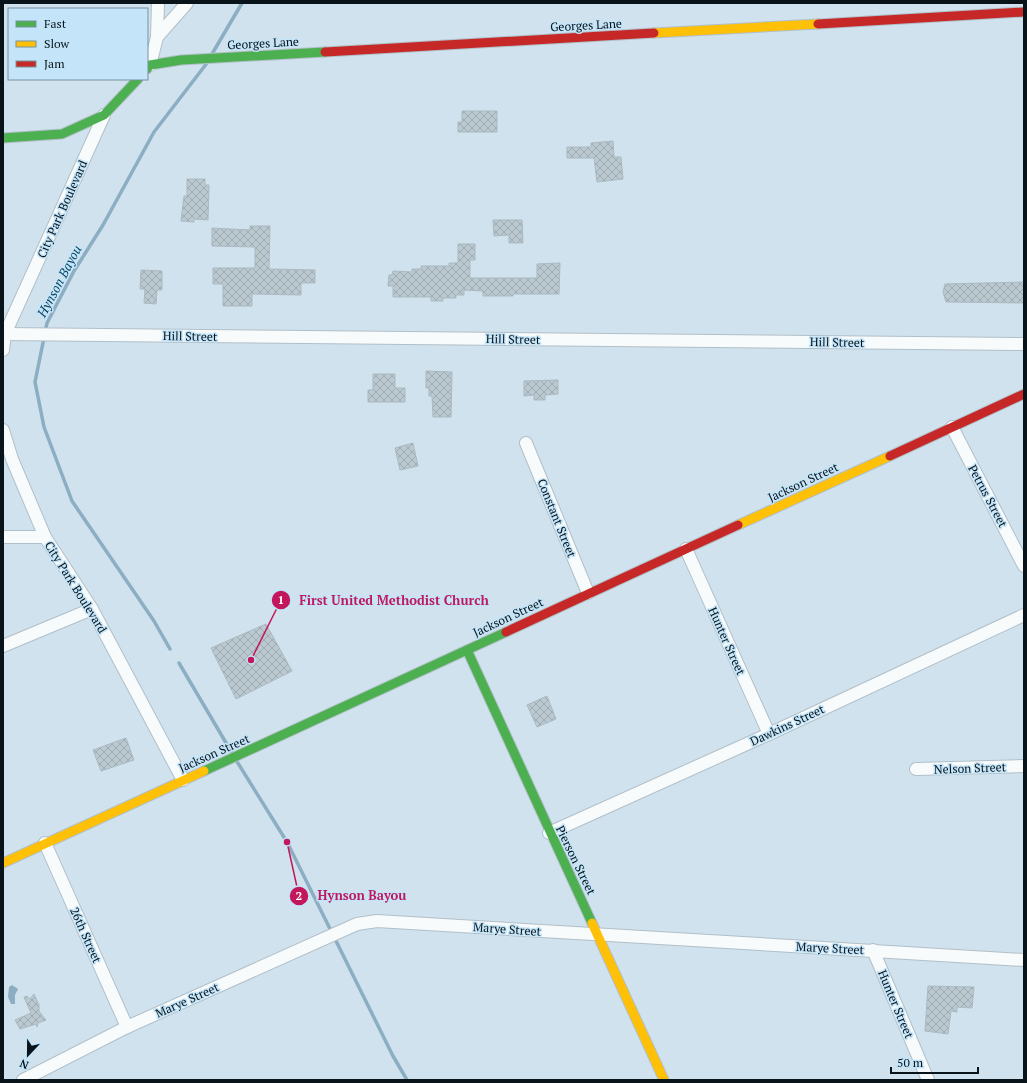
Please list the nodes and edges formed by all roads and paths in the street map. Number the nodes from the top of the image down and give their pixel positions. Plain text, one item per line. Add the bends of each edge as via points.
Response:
1 (158, 3) edge
2 (186, 3) edge
3 (1024, 12) edge
4 (157, 37) junction
5 (149, 67) edge
6 (137, 80) edge
7 (104, 115) junction
8 (3, 138) edge
9 (4, 334) edge
10 (1024, 344) edge
11 (3, 350) edge
12 (1024, 394) edge
13 (952, 427) junction
14 (3, 430) edge
15 (526, 443) dead end
16 (3, 537) edge
17 (45, 537) junction
18 (686, 549) junction
19 (1024, 566) edge
20 (588, 593) junction
21 (92, 608) junction
22 (1024, 615) edge
23 (3, 646) edge
24 (467, 650) junction
25 (769, 734) junction
26 (1024, 766) edge
27 (916, 769) dead end
28 (183, 780) junction
29 (549, 833) junction
30 (45, 843) junction
31 (3, 863) edge
32 (598, 935) junction
33 (873, 950) junction
34 (1024, 960) edge
35 (127, 1027) junction
36 (23, 1080) edge
37 (664, 1080) edge
38 (928, 1080) edge

1 - 4 street
2 - 4 street
3 - 5 street, Georges Lane via 189,59
4 - 5 street
6 - 7 street, City Park Boulevard
7 - 8 street via 62,134
7 - 9 street, City Park Boulevard
9 - 10 street, Hill Street
9 - 11 street, City Park Boulevard
12 - 13 street, Jackson Street
13 - 18 street, Jackson Street
13 - 19 street, Petrus Street
14 - 17 street, City Park Boulevard via 14,465
15 - 20 street, Constant Street
16 - 17 street
17 - 21 street, City Park Boulevard
18 - 20 street, Jackson Street
18 - 25 street, Hunter Street
20 - 24 street, Jackson Street
21 - 23 street
21 - 28 street, City Park Boulevard
22 - 25 street, Dawkins Street
24 - 28 street, Jackson Street
24 - 29 street, Pierson Street
25 - 29 street, Dawkins Street
26 - 27 street, Nelson Street
28 - 30 street, Jackson Street
29 - 32 street, Pierson Street
30 - 31 street, Jackson Street
30 - 35 street, 26th Street
32 - 33 street, Marye Street
32 - 35 street, Marye Street via 377,921 357,924
32 - 37 street, Pierson Street
33 - 34 street, Marye Street
33 - 38 street, Hunter Street
35 - 36 street, Marye Street

